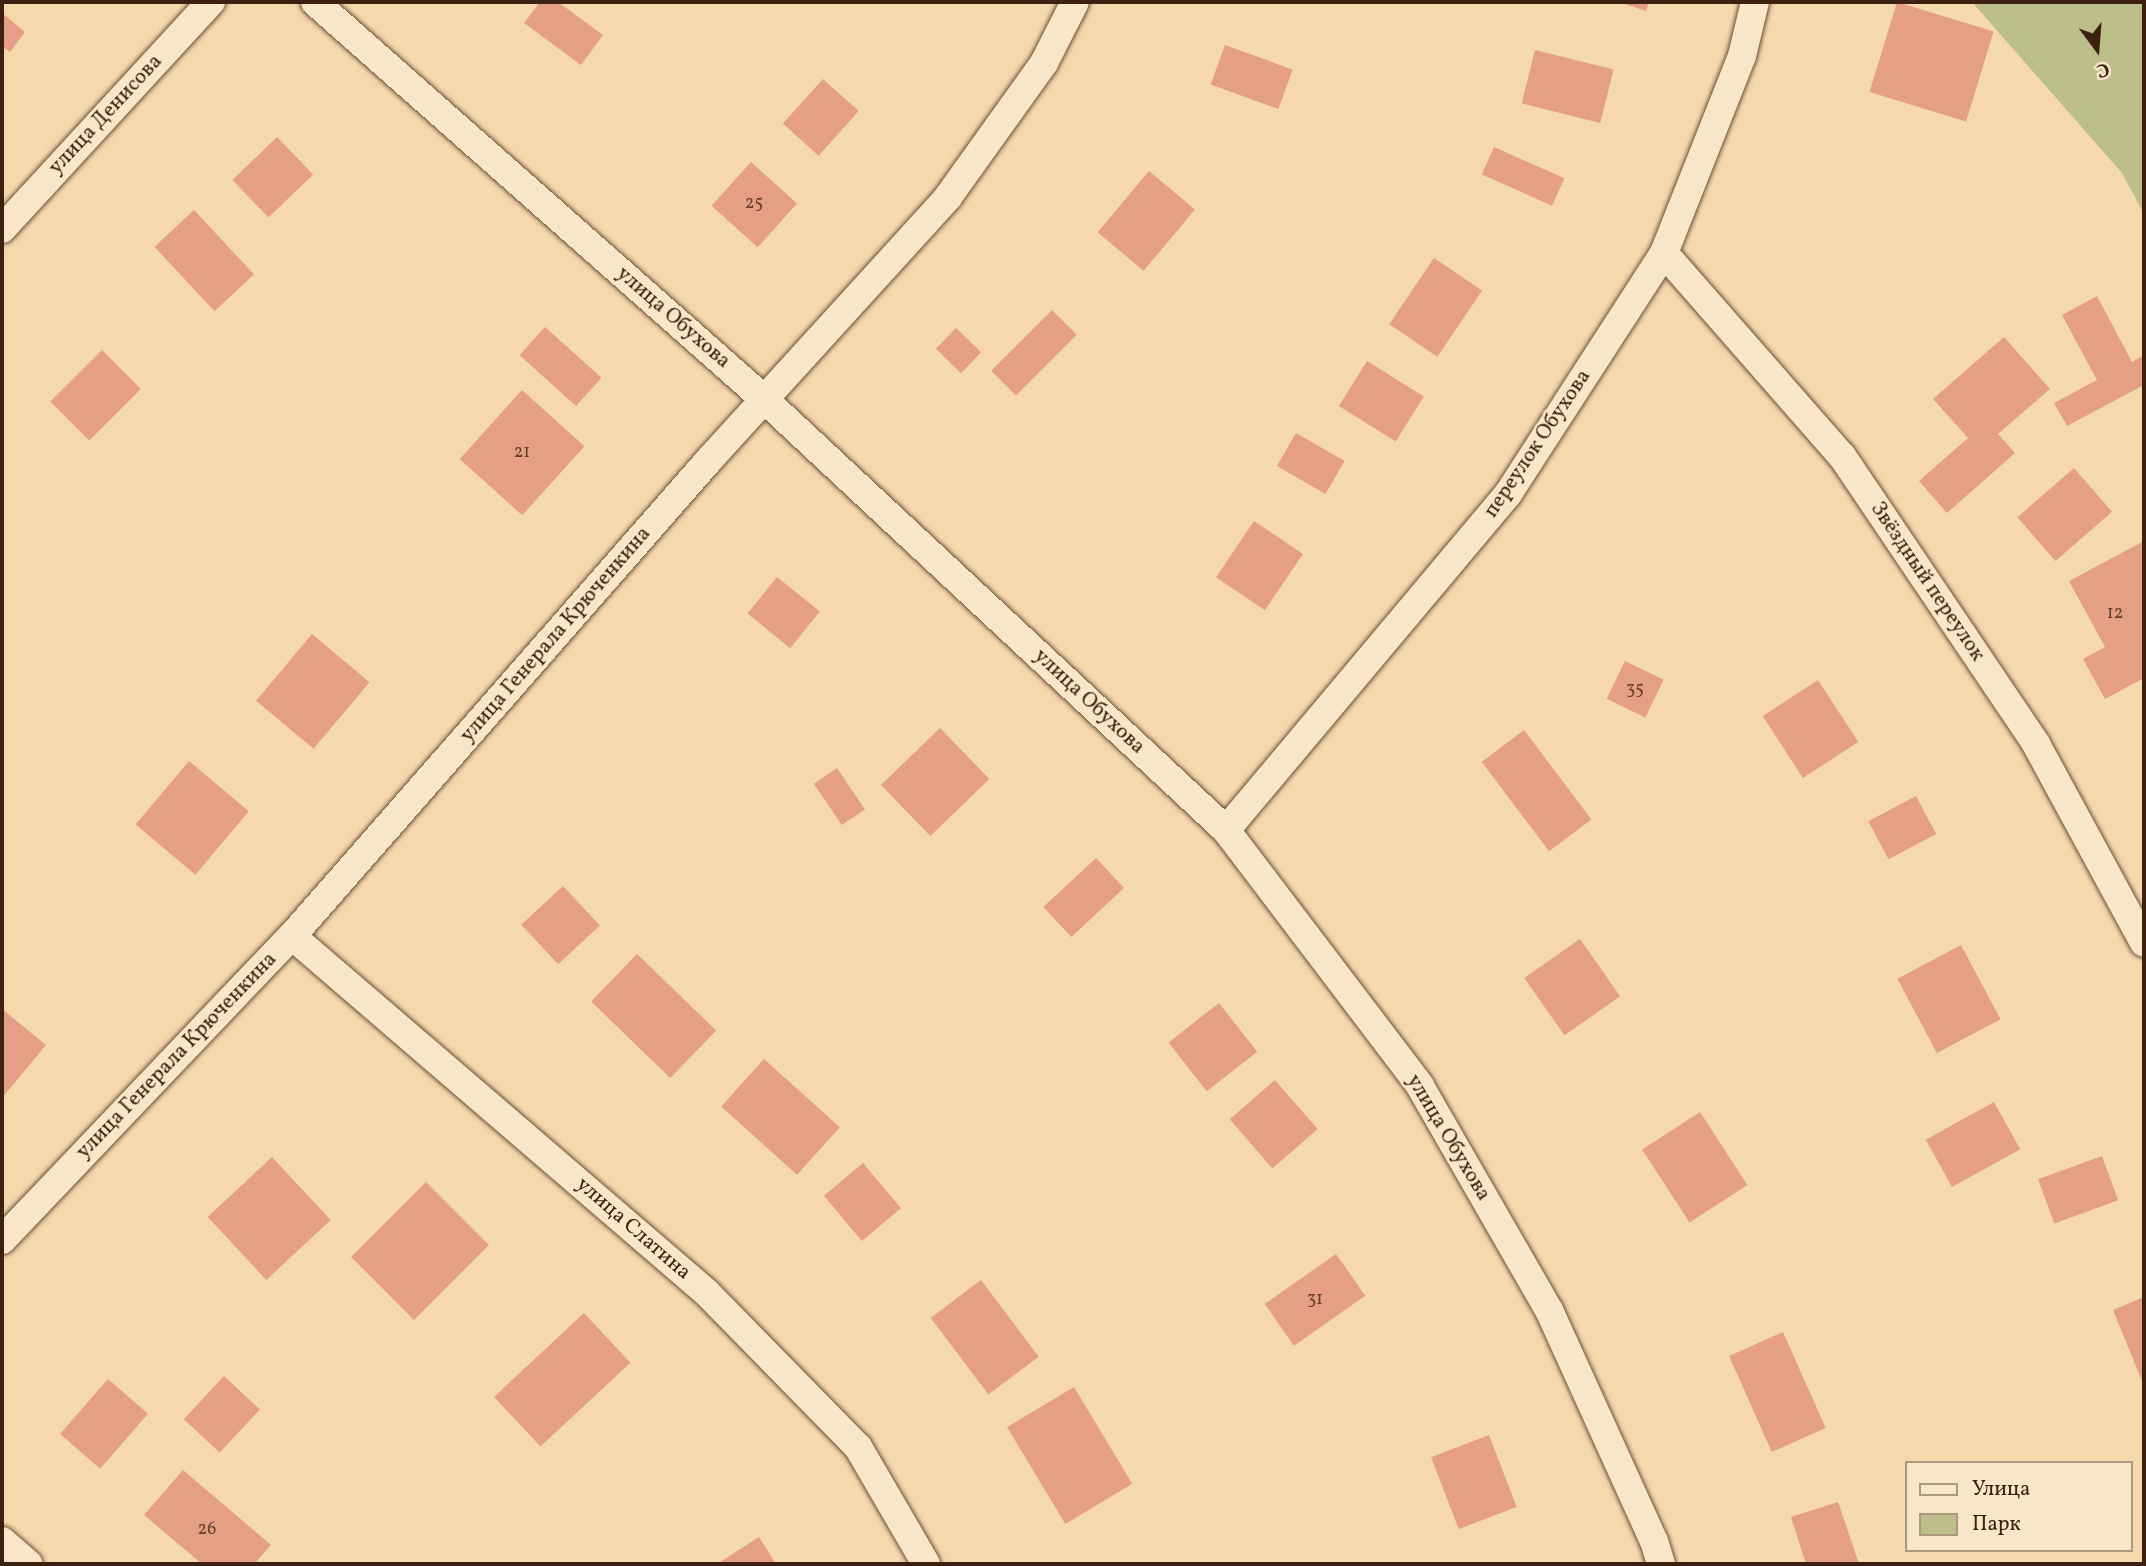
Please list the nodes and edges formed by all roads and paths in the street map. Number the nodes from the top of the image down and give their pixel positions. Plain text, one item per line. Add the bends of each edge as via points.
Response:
1 (211, 2) edge
2 (315, 2) edge
3 (1075, 2) edge
4 (1755, 2) edge
5 (2, 229) edge
6 (1664, 253) junction
7 (764, 399) junction
8 (1226, 830) junction
9 (292, 936) junction
10 (2144, 943) edge
11 (2, 1240) edge
12 (2, 1541) edge
13 (28, 1564) edge
14 (926, 1564) edge
15 (1661, 1564) edge

1 - 5 street, улица Денисова
2 - 7 street, улица Обухова
3 - 7 street, улица Генерала Крюченкина via 1044,63 948,197
4 - 6 street, переулок Обухова via 1742,56
6 - 8 street, переулок Обухова via 1508,494
6 - 10 street, Звёздный переулок via 1842,456 2036,744
7 - 8 street, улица Обухова
7 - 9 street, улица Генерала Крюченкина
8 - 15 street, улица Обухова via 1419,1086 1549,1310
9 - 11 street, улица Генерала Крюченкина
9 - 14 street, улица Слатина via 707,1293 858,1447
12 - 13 street

